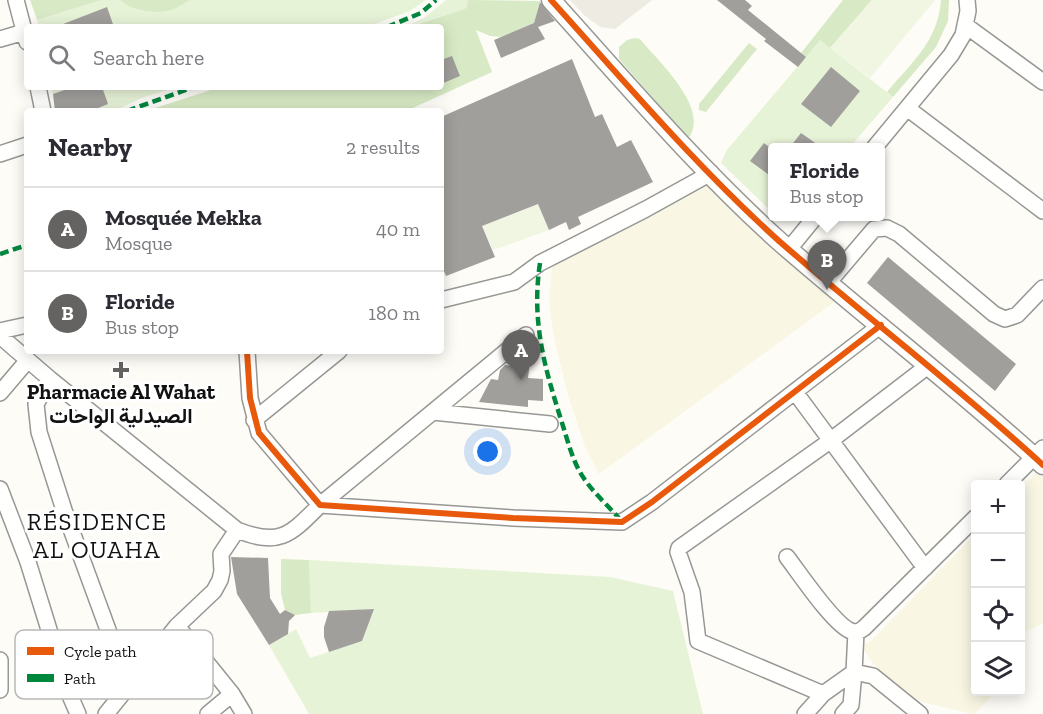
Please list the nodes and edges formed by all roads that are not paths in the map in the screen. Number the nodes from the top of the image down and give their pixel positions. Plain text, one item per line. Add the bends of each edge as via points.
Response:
1 (16, 0) edge
2 (551, 0) edge
3 (967, 0) edge
4 (965, 25) junction
5 (24, 30) edge
6 (24, 37) edge
7 (0, 39) edge
8 (1043, 82) edge
9 (39, 90) edge
10 (42, 108) edge
11 (907, 108) junction
12 (877, 143) edge
13 (24, 146) edge
14 (0, 154) edge
15 (711, 173) junction
16 (1043, 211) edge
17 (812, 221) edge
18 (789, 249) junction
19 (829, 282) junction
20 (1043, 288) edge
21 (444, 299) edge
22 (24, 326) edge
23 (881, 326) junction
24 (0, 331) edge
25 (526, 335) dead end
26 (0, 336) edge
27 (247, 354) edge
28 (335, 354) edge
29 (28, 360) junction
30 (929, 365) junction
31 (50, 379) junction
32 (795, 392) junction
33 (0, 393) edge
34 (433, 412) junction
35 (254, 420) junction
36 (550, 424) dead end
37 (830, 441) junction
38 (1040, 456) edge
39 (1012, 480) edge
40 (0, 489) edge
41 (320, 505) junction
42 (971, 521) edge
43 (237, 530) junction
44 (787, 557) dead end
45 (925, 568) junction
46 (177, 626) junction
47 (49, 630) edge
48 (108, 630) edge
49 (174, 630) edge
50 (180, 630) edge
51 (856, 632) junction
52 (0, 662) edge
53 (213, 671) edge
54 (854, 672) junction
55 (0, 690) edge
56 (232, 694) junction
57 (823, 694) junction
58 (72, 699) edge
59 (119, 699) edge
60 (78, 714) edge
61 (106, 714) edge
62 (208, 714) edge
63 (244, 714) edge
64 (805, 714) edge
65 (843, 714) edge
66 (920, 714) edge

1 - 5 street
2 - 15 street
3 - 4 street
4 - 8 street
4 - 11 street via 951,55
6 - 7 street
9 - 10 street
11 - 12 street
11 - 16 street
13 - 14 street
15 - 18 street
15 - 21 street via 540,263 514,282
17 - 18 street
18 - 19 street
19 - 20 street via 874,230 887,228 1005,319 1017,315
19 - 23 street
22 - 24 street
23 - 30 street
23 - 32 street
25 - 34 street
26 - 29 street
27 - 35 street
28 - 35 street
29 - 31 street
29 - 33 street
30 - 37 street
30 - 38 street
31 - 43 street
31 - 48 street via 36,404 39,432
32 - 37 street
32 - 41 street via 622,522
34 - 36 street
34 - 41 street
35 - 41 street via 259,433
37 - 45 street
37 - 57 street via 681,545 678,552 692,592 698,641
38 - 39 street
40 - 47 street
41 - 43 street via 278,537 268,539
42 - 45 street
43 - 46 street via 221,554 222,571 214,591
44 - 51 street via 838,623
45 - 51 street
46 - 49 street
46 - 50 street
51 - 54 street
52 - 55 street
53 - 56 street
54 - 57 street
54 - 65 street via 851,705
54 - 66 street via 873,676
56 - 62 street
56 - 63 street
57 - 64 street
58 - 60 street
59 - 61 street

